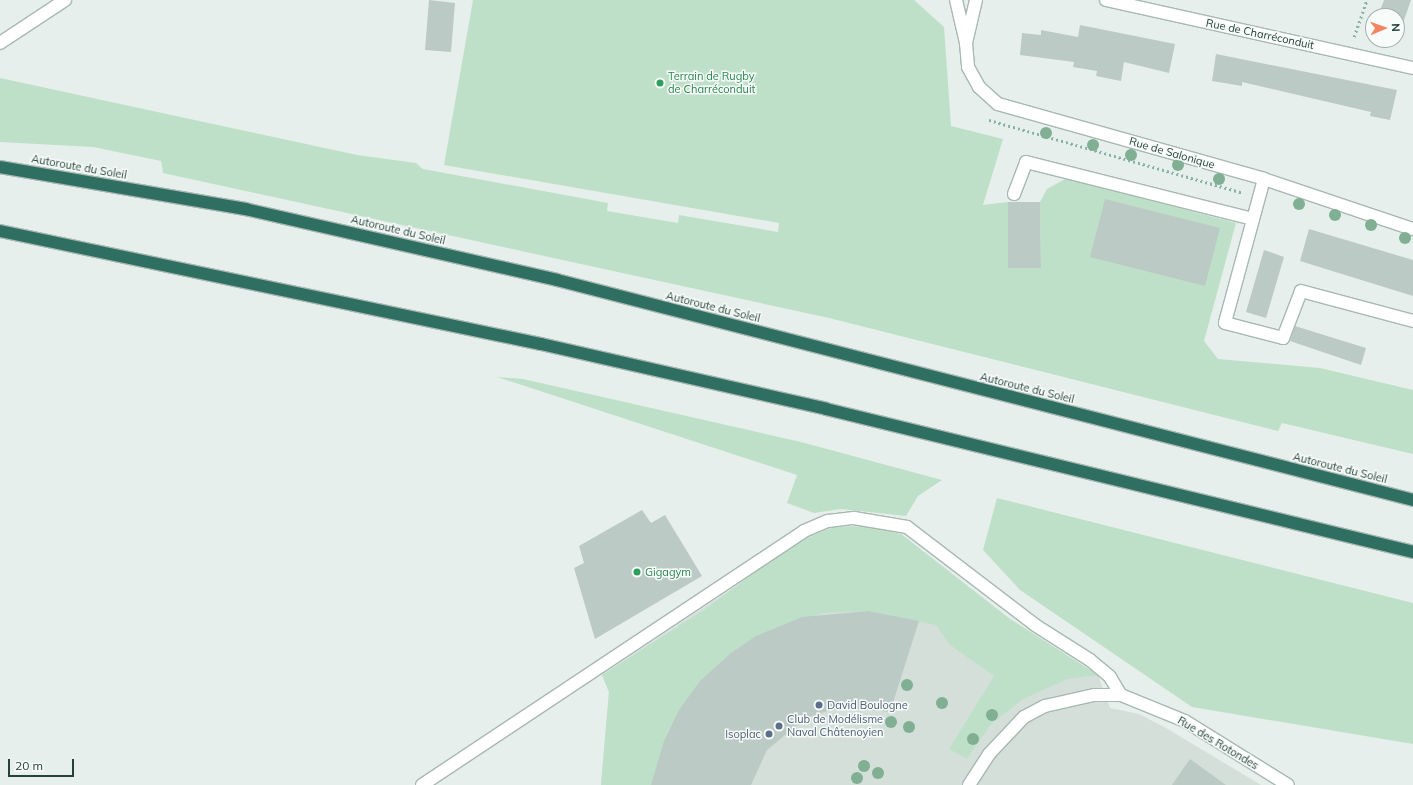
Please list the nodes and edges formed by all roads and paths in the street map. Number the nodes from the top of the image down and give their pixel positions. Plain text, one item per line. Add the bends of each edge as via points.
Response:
1 (65, 0) edge
2 (956, 0) edge
3 (976, 0) edge
4 (1106, 0) edge
5 (1367, 0) edge
6 (0, 43) edge
7 (966, 43) junction
8 (1349, 53) junction
9 (1413, 68) edge
10 (984, 116) dead end
11 (0, 167) edge
12 (1264, 180) junction
13 (1014, 194) dead end
14 (1259, 198) junction
15 (1253, 219) junction
16 (1413, 230) edge
17 (0, 231) edge
18 (1413, 321) edge
19 (1413, 500) edge
20 (1413, 552) edge
21 (1121, 695) junction
22 (422, 785) edge
23 (969, 785) edge
24 (1288, 785) edge

1 - 6 street
2 - 7 street, Rue de Salonique
3 - 7 street, Rue de Salonique
4 - 8 street, Rue de Charréconduit
5 - 8 path
7 - 12 street, Rue de Salonique via 968,67 979,87 998,104
8 - 9 street, Rue de Charréconduit
10 - 14 path via 995,125
11 - 19 highway, Autoroute du Soleil via 245,209 557,280
12 - 14 street
12 - 16 street, Rue de Salonique
13 - 15 street via 1026,162
14 - 15 street
15 - 18 street via 1225,323 1283,338 1301,291
17 - 20 highway via 548,346 826,409
21 - 22 street via 1110,677 1090,660 1035,625 907,527 854,518 828,521 804,531
21 - 23 street, Rue des Rotondes via 1094,694 1067,700 1024,717 990,754
21 - 24 street, Rue des Rotondes via 1185,721

